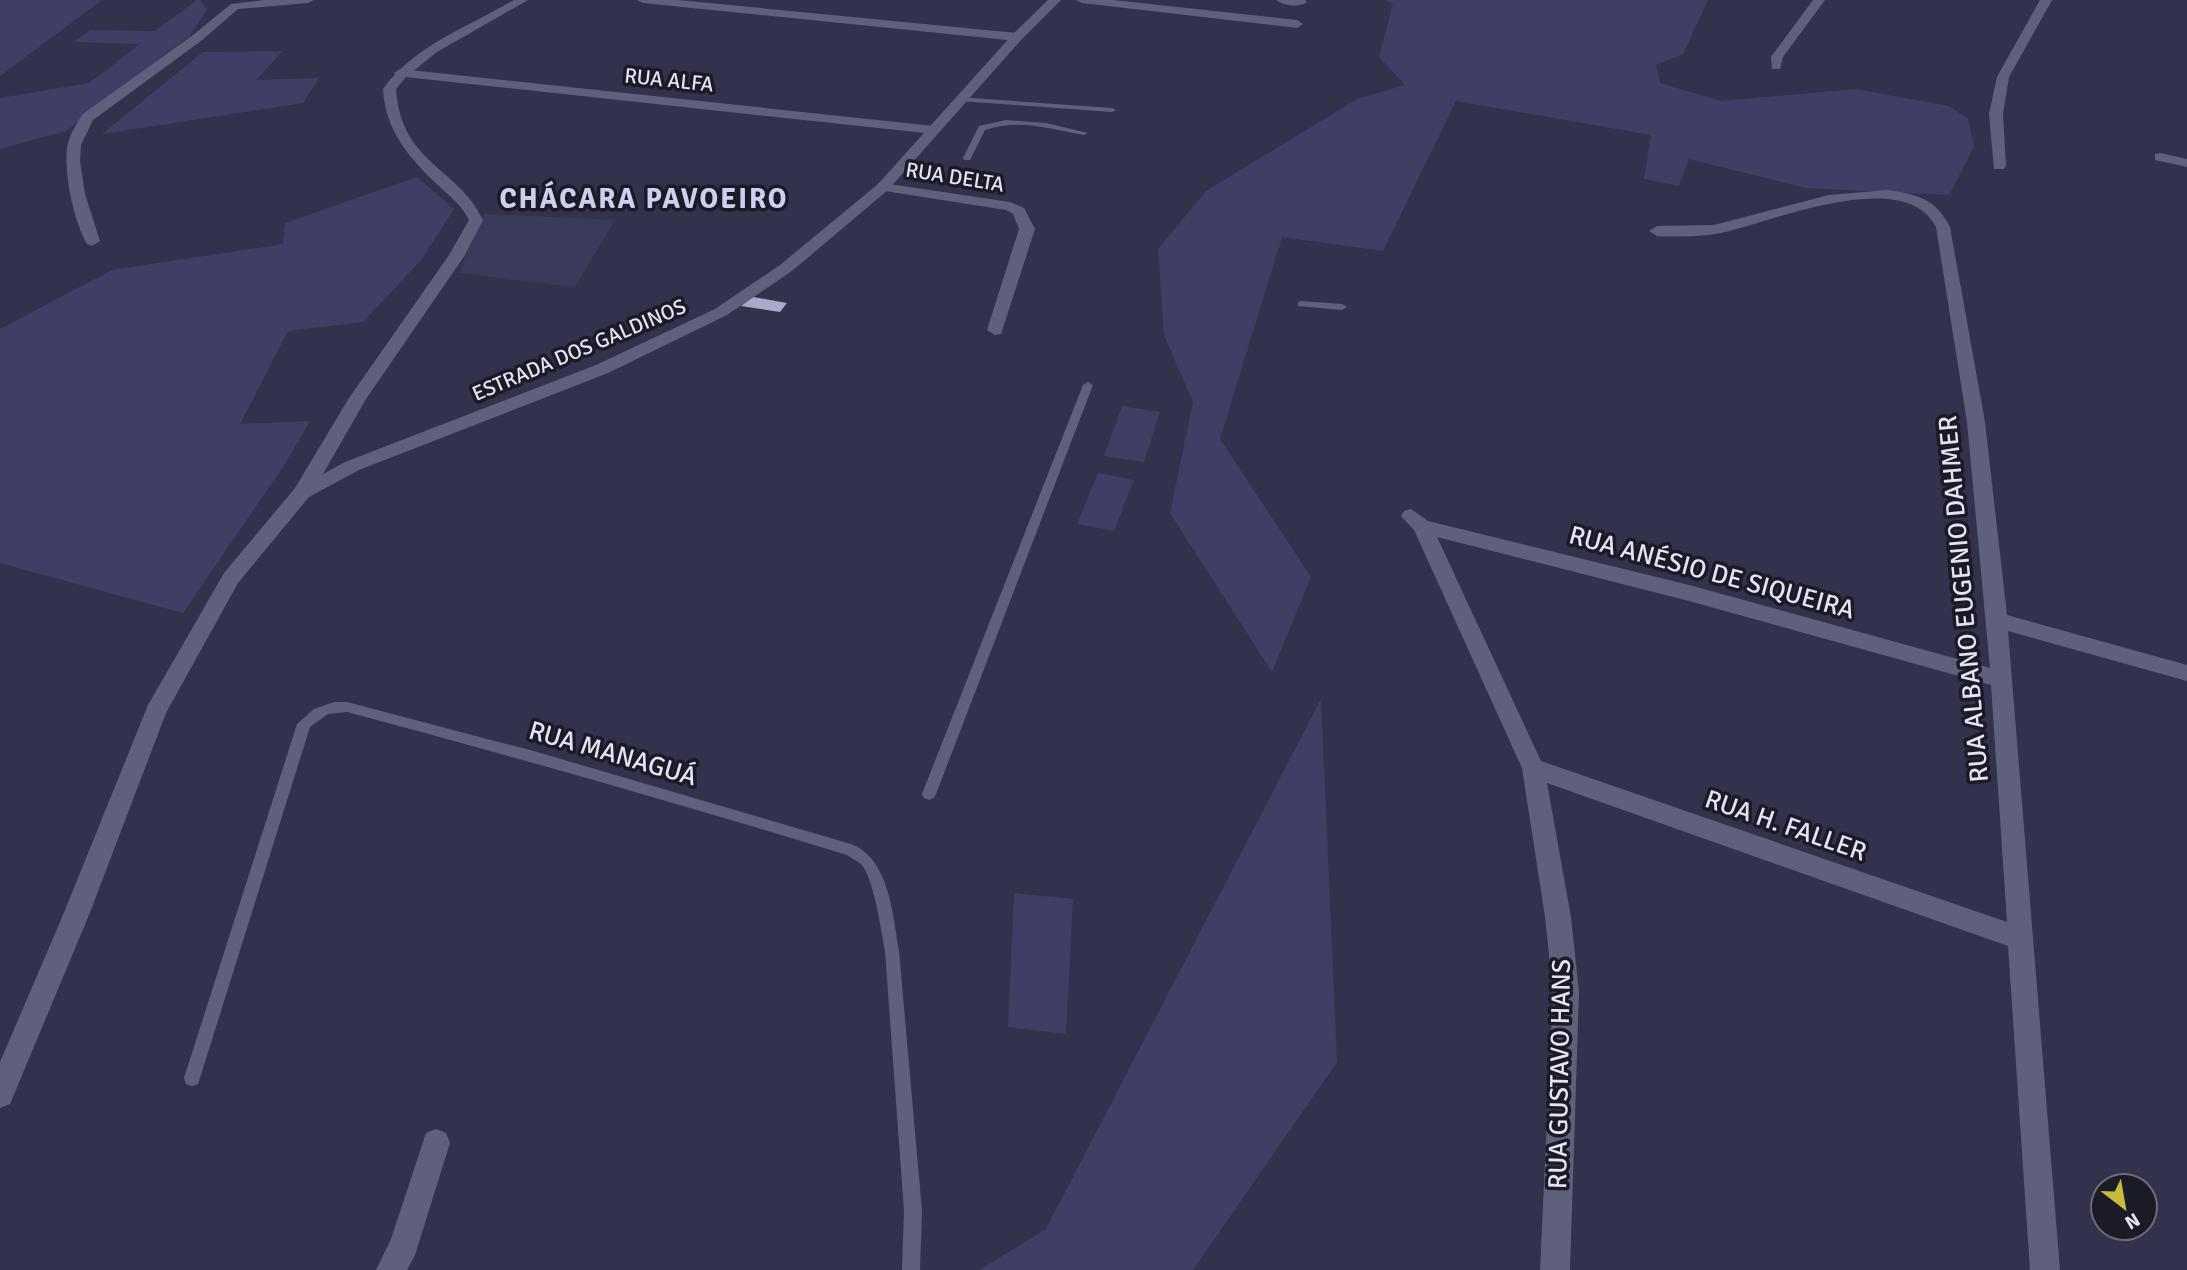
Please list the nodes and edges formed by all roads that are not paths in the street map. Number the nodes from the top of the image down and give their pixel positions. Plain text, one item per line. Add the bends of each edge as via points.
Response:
1 (308, 0) edge
2 (522, 0) edge
3 (643, 0) edge
4 (1055, 0) edge
5 (1082, 0) edge
6 (1282, 0) edge
7 (1819, 0) edge
8 (2046, 0) edge
9 (1301, 2) dead end
10 (230, 3) edge
11 (1297, 24) dead end
12 (1017, 37) junction
13 (1776, 66) dead end
14 (400, 73) junction
15 (960, 99) junction
16 (1001, 102) junction
17 (1112, 110) dead end
18 (997, 122) junction
19 (934, 130) junction
20 (1084, 133) dead end
21 (2160, 157) dead end
22 (967, 158) dead end
23 (2187, 163) edge
24 (1999, 166) dead end
25 (883, 187) junction
26 (1657, 231) dead end
27 (92, 241) dead end
28 (1301, 304) dead end
29 (1342, 307) dead end
30 (995, 330) dead end
31 (1088, 385) dead end
32 (302, 493) junction
33 (1417, 521) joint
34 (1997, 620) junction
35 (2187, 673) edge
36 (2002, 680) junction
37 (1533, 768) junction
38 (929, 794) dead end
39 (2019, 938) junction
40 (192, 1078) dead end
41 (0, 1094) edge
42 (436, 1143) dead end
43 (391, 1270) edge
44 (911, 1270) edge
45 (1555, 1270) edge
46 (2045, 1270) edge

1 - 10 street
2 - 14 street
3 - 12 street
4 - 12 street, ESTRADA DOS GALDINOS
5 - 11 street
6 - 9 street
7 - 13 street via 1777,57
8 - 24 street via 2003,76 1996,114
10 - 27 street via 79,127 72,164
12 - 15 street, ESTRADA DOS GALDINOS
14 - 19 street, RUA ALFA
14 - 32 street via 389,89 393,121 410,149 470,207 476,220 457,255 358,398
15 - 16 lane
15 - 19 street, ESTRADA DOS GALDINOS
16 - 17 lane
16 - 18 lane
18 - 20 lane
18 - 22 lane via 982,128
19 - 25 street, ESTRADA DOS GALDINOS
21 - 23 street
25 - 30 street, RUA DELTA via 1019,211 1027,229
25 - 32 street, ESTRADA DOS GALDINOS via 786,268 721,312 602,369 352,466
26 - 34 street, RUA ALBANO EUGENIO DAHMER via 1719,229 1794,206 1847,196 1905,197 1933,209 1943,227 1976,422
28 - 29 lane
31 - 38 lane
32 - 41 street via 231,578 156,711
33 - 36 street, RUA ANÉSIO DE SIQUEIRA
33 - 37 street, RUA GUSTAVO HANS
34 - 35 street
34 - 36 street, RUA ALBANO EUGENIO DAHMER
36 - 39 street, RUA ALBANO EUGENIO DAHMER
37 - 39 street, RUA H. FALLER
37 - 45 street, RUA GUSTAVO HANS via 1566,992
39 - 46 street, RUA ALBANO EUGENIO DAHMER
40 - 44 lane, RUA MANAGUÁ via 304,723 332,706 346,707 477,741 681,797 851,850 866,860 878,884 892,951 913,1211
42 - 43 street via 404,1244

